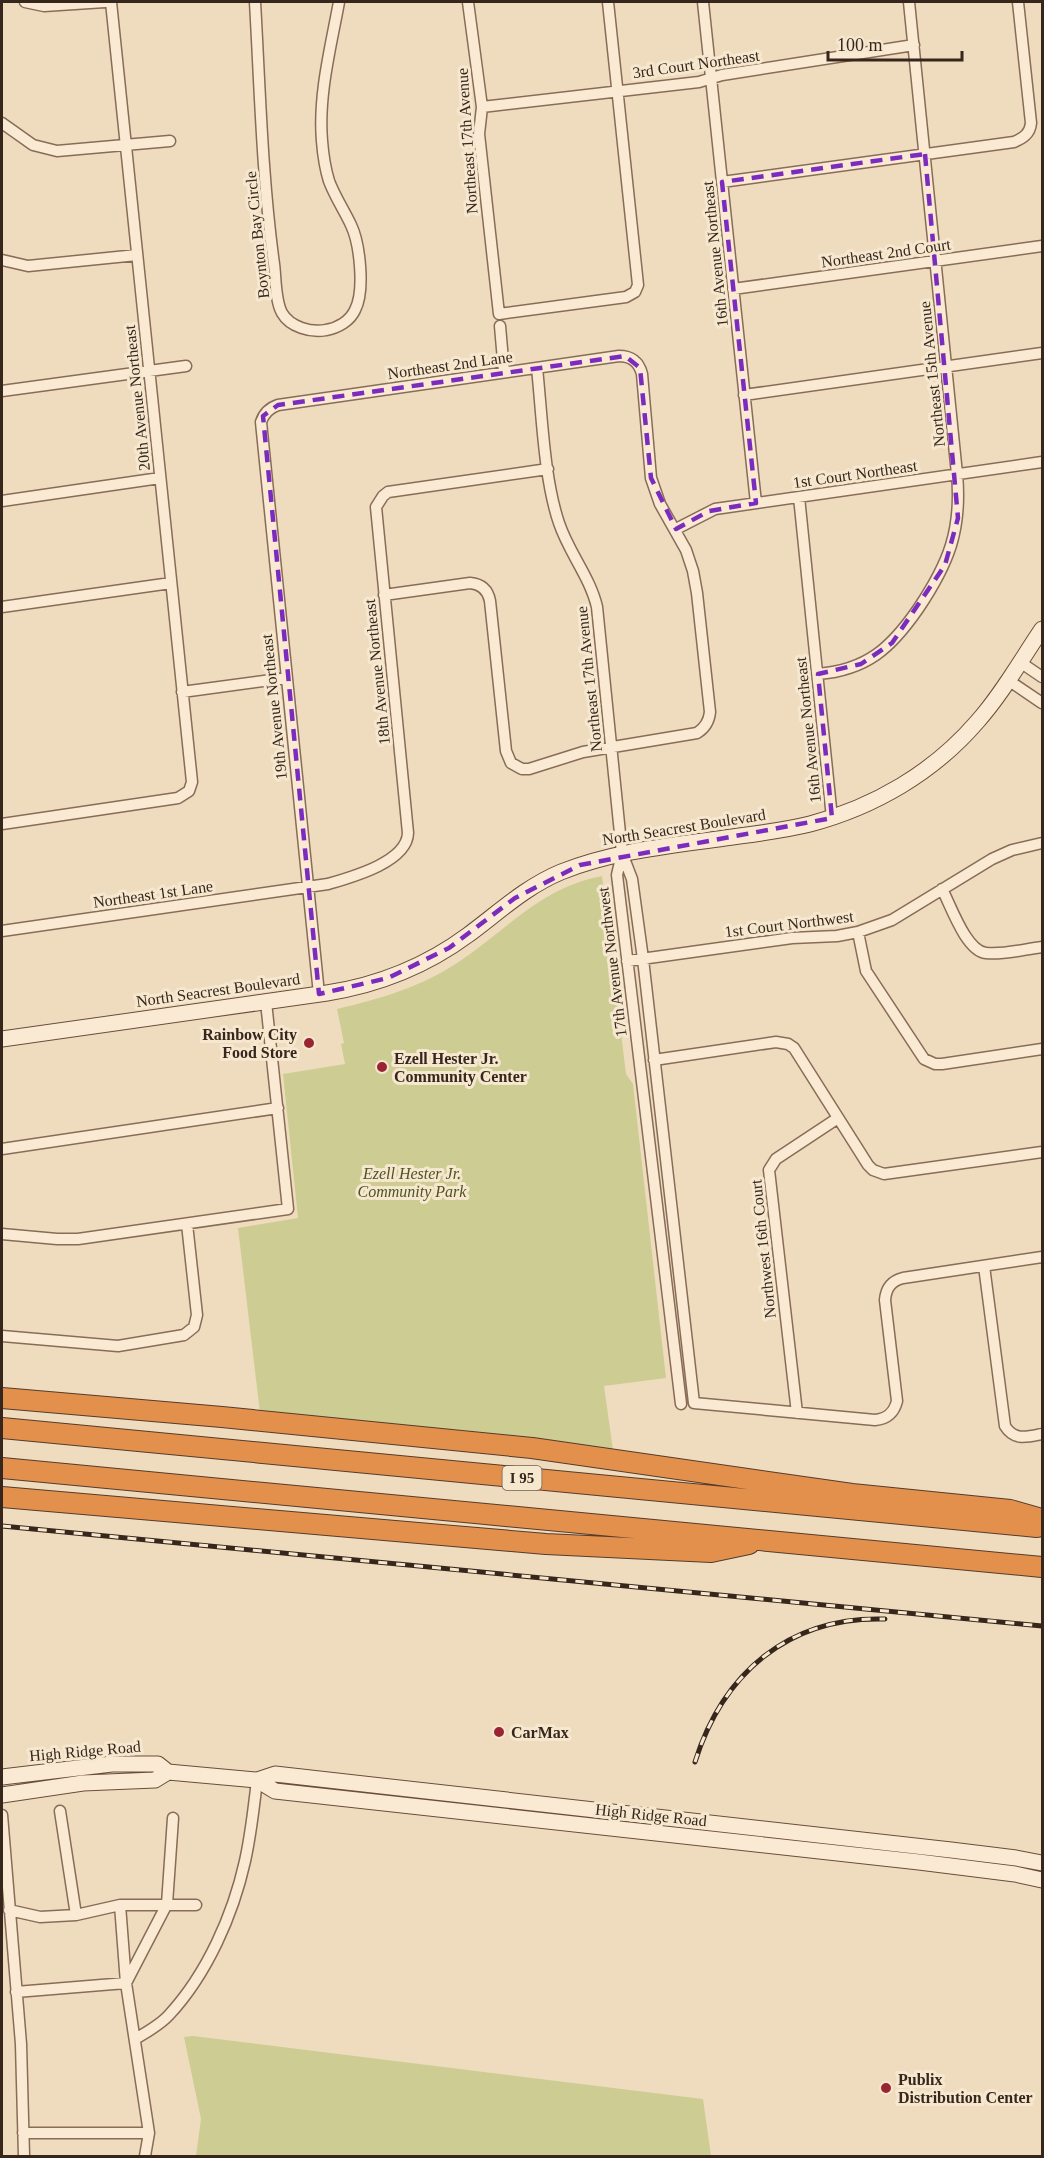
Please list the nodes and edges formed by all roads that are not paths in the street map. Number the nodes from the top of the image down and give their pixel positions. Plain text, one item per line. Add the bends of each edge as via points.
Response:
1 (25, 2) edge
2 (105, 2) edge
3 (111, 2) edge
4 (255, 2) edge
5 (339, 2) edge
6 (468, 2) edge
7 (608, 2) edge
8 (703, 2) edge
9 (909, 2) edge
10 (1018, 2) edge
11 (914, 45) junction
12 (711, 79) junction
13 (616, 90) junction
14 (482, 107) junction
15 (2, 123) edge
16 (170, 141) dead end
17 (126, 146) junction
18 (925, 154) junction
19 (722, 182) junction
20 (1042, 246) edge
21 (137, 255) junction
22 (2, 260) edge
23 (936, 261) junction
24 (734, 289) junction
25 (499, 320) junction
26 (1042, 353) edge
27 (186, 366) dead end
28 (947, 367) junction
29 (537, 368) junction
30 (149, 371) junction
31 (504, 372) junction
32 (2, 392) edge
33 (744, 396) junction
34 (263, 416) joint
35 (1042, 462) edge
36 (548, 469) junction
37 (957, 474) junction
38 (160, 478) junction
39 (799, 497) junction
40 (2, 501) edge
41 (756, 503) junction
42 (676, 529) junction
43 (171, 583) junction
44 (384, 595) junction
45 (2, 607) edge
46 (1042, 629) edge
47 (1020, 662) junction
48 (818, 674) junction
49 (1042, 677) edge
50 (286, 678) junction
51 (1008, 680) junction
52 (182, 692) junction
53 (1042, 703) edge
54 (611, 746) junction
55 (832, 818) junction
56 (2, 824) edge
57 (408, 840) joint
58 (1042, 843) edge
59 (622, 853) junction
60 (308, 887) junction
61 (942, 889) junction
62 (2, 931) edge
63 (858, 932) junction
64 (1042, 946) edge
65 (643, 959) junction
66 (627, 961) junction
67 (319, 994) junction
68 (266, 1002) junction
69 (2, 1039) edge
70 (1042, 1049) edge
71 (654, 1060) junction
72 (278, 1108) junction
73 (838, 1118) junction
74 (2, 1149) edge
75 (1042, 1152) edge
76 (187, 1224) junction
77 (2, 1234) edge
78 (1042, 1257) edge
79 (984, 1266) junction
80 (2, 1336) edge
81 (2, 1398) edge
82 (681, 1404) dead end
83 (797, 1413) junction
84 (2, 1428) edge
85 (1042, 1434) edge
86 (2, 1468) edge
87 (2, 1497) edge
88 (1042, 1518) edge
89 (1042, 1527) edge
90 (770, 1539) junction
91 (1042, 1567) edge
92 (56, 1770) junction
93 (168, 1772) junction
94 (2, 1777) edge
95 (257, 1780) junction
96 (58, 1786) junction
97 (392, 1788) junction
98 (2, 1795) edge
99 (390, 1804) junction
100 (60, 1811) dead end
101 (2, 1815) edge
102 (173, 1818) dead end
103 (669, 1818) junction
104 (668, 1835) junction
105 (843, 1838) junction
106 (840, 1854) junction
107 (1042, 1863) edge
108 (1042, 1877) edge
109 (167, 1904) junction
110 (120, 1905) junction
111 (196, 1905) dead end
112 (9, 1910) junction
113 (76, 1915) junction
114 (126, 1983) junction
115 (16, 1992) junction
116 (135, 2039) junction
117 (23, 2133) junction
118 (149, 2133) junction
119 (24, 2157) edge
120 (145, 2157) edge

1 - 2 street via 58,6
3 - 17 street, 20th Avenue Northeast
4 - 5 street, Boynton Bay Circle via 269,228 281,312 302,328 316,331 330,330 348,319 356,308 359,288 358,247 330,182 322,141 325,89
6 - 14 street, Northeast 17th Avenue
7 - 13 street
8 - 12 street, 16th Avenue Northeast
9 - 11 street, Northeast 15th Avenue
10 - 18 street via 1030,123 1026,136 1014,142
11 - 12 street, 3rd Court Northeast
11 - 18 street, Northeast 15th Avenue
12 - 13 street, 3rd Court Northeast
12 - 19 street, 16th Avenue Northeast
13 - 14 street, 3rd Court Northeast
13 - 25 street via 638,285 635,292 626,297
14 - 25 street, Northeast 17th Avenue via 479,134
15 - 17 street via 33,145 57,152
16 - 17 street
17 - 21 street, 20th Avenue Northeast
18 - 19 street
18 - 23 street, Northeast 15th Avenue
19 - 24 street, 16th Avenue Northeast
20 - 23 street, Northeast 2nd Court
21 - 22 street via 36,265
21 - 30 street, 20th Avenue Northeast
23 - 24 street, Northeast 2nd Court
23 - 28 street, Northeast 15th Avenue
24 - 33 street, 16th Avenue Northeast
25 - 31 street, Northeast 17th Avenue
26 - 28 street
27 - 30 street
28 - 33 street
28 - 37 street, Northeast 15th Avenue
29 - 31 street, Northeast 2nd Lane
29 - 36 street, Northeast 17th Avenue
29 - 42 street, Northeast 2nd Lane via 619,356 632,358 640,368 651,478 660,504
30 - 32 street
30 - 38 street, 20th Avenue Northeast
31 - 34 street, Northeast 2nd Lane via 278,405
33 - 41 street, 16th Avenue Northeast
34 - 50 street, 19th Avenue Northeast
35 - 37 street, 1st Court Northeast
36 - 44 street, 18th Avenue Northeast via 388,492 378,501 375,513
36 - 54 street, Northeast 17th Avenue via 559,524 594,594
37 - 39 street, 1st Court Northeast
37 - 48 street, Northeast 15th Avenue via 959,505 952,545 935,583 902,632 868,661
38 - 40 street
38 - 43 street, 20th Avenue Northeast
39 - 41 street, 1st Court Northeast
39 - 48 street, 16th Avenue Northeast
41 - 42 street, 1st Court Northeast via 709,511
42 - 54 street via 697,593 710,712 707,725 697,733
43 - 45 street
43 - 52 street, 20th Avenue Northeast
44 - 54 street via 470,583 485,589 490,601 506,751 511,763 529,769
44 - 57 street, 18th Avenue Northeast
46 - 47 street, North Seacrest Boulevard
47 - 49 street
47 - 51 street, North Seacrest Boulevard
48 - 55 street, 16th Avenue Northeast
50 - 52 street
50 - 60 street, 19th Avenue Northeast
51 - 53 street
51 - 55 street, North Seacrest Boulevard via 977,723 935,763 886,795
52 - 56 street, 20th Avenue Northeast via 192,782 189,791 178,798
54 - 59 street, Northeast 17th Avenue
55 - 59 street, North Seacrest Boulevard via 782,830
57 - 60 street, Northeast 1st Lane via 402,851 370,870
58 - 61 street, 1st Court Northwest via 992,859
59 - 65 street, 17th Avenue Northwest via 632,879
59 - 66 street, 17th Avenue Northwest via 617,876
59 - 67 street, North Seacrest Boulevard via 580,865 536,885 449,948 411,969 364,986
60 - 62 street, Northeast 1st Lane
60 - 67 street, 19th Avenue Northeast
61 - 63 street, 1st Court Northwest via 892,920
61 - 64 street via 970,944 979,951 992,953
63 - 65 street, 1st Court Northwest
63 - 70 street via 866,971 919,1055 929,1062
65 - 66 street, 1st Court Northwest
65 - 71 street, 17th Avenue Northwest
66 - 82 street, 17th Avenue Northwest
67 - 68 street, North Seacrest Boulevard
68 - 69 street, North Seacrest Boulevard
68 - 72 street
71 - 73 street via 782,1042 794,1048
71 - 83 street, 17th Avenue Northwest via 694,1403
72 - 74 street
72 - 76 street via 288,1209
73 - 75 street via 868,1165 878,1173
73 - 83 street, Northwest 16th Court via 776,1159 769,1170
76 - 77 street via 68,1239
76 - 80 street via 197,1315 190,1332 118,1346
78 - 79 street
79 - 83 street via 903,1278 888,1288 885,1300 897,1401 892,1413 881,1420
79 - 85 street via 1005,1426 1020,1438
81 - 88 highway via 522,1447 863,1495 1010,1509
84 - 89 highway, I 95
86 - 90 highway, I 95
87 - 90 highway via 558,1544 711,1552
90 - 91 highway, I 95
92 - 93 street, High Ridge Road via 158,1764
92 - 94 street, High Ridge Road
92 - 96 street
93 - 95 street, High Ridge Road
93 - 96 street, High Ridge Road via 155,1780
95 - 97 street, High Ridge Road via 275,1774
95 - 99 street, High Ridge Road via 274,1791
95 - 116 street via 245,1863 217,1941 168,2016
96 - 98 street, High Ridge Road
97 - 99 street
97 - 103 street, High Ridge Road
99 - 104 street, High Ridge Road
100 - 113 street
101 - 112 street
102 - 109 street
103 - 104 street
103 - 105 street, High Ridge Road
104 - 106 street, High Ridge Road
105 - 106 street
105 - 107 street, High Ridge Road
106 - 108 street, High Ridge Road
109 - 110 street
109 - 111 street
109 - 114 street
110 - 113 street
110 - 114 street
112 - 113 street via 40,1917
112 - 115 street
114 - 115 street
114 - 116 street
115 - 117 street
116 - 118 street
117 - 118 street
117 - 119 street
118 - 120 street

